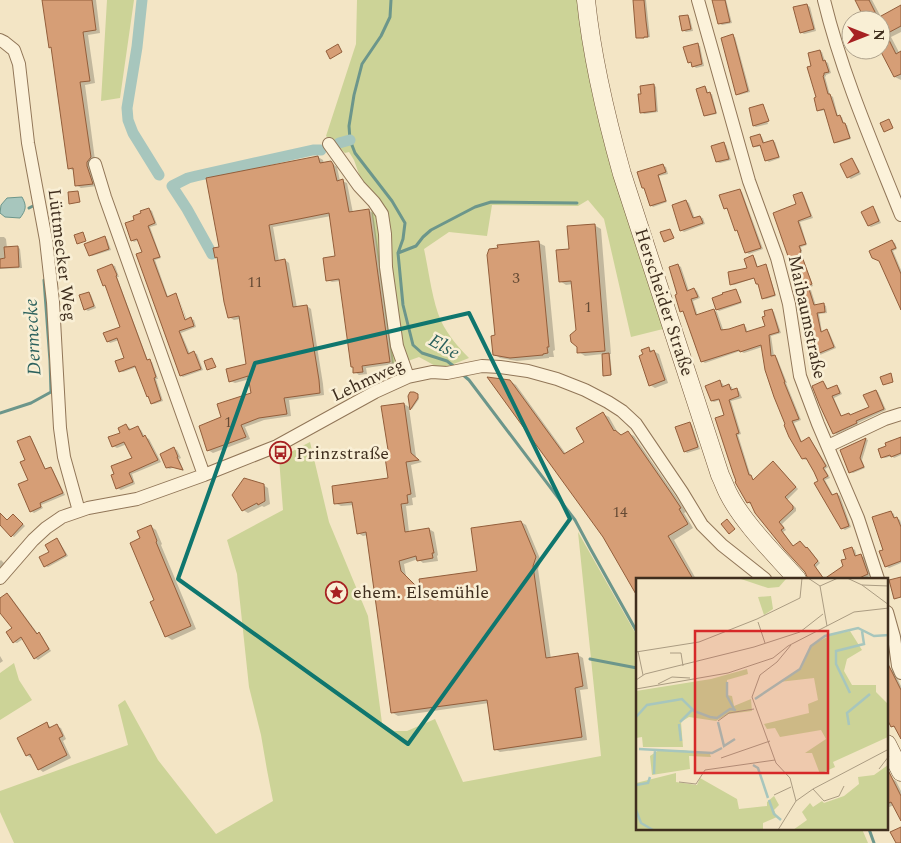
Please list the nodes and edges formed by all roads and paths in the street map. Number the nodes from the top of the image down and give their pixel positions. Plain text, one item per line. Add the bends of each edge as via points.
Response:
1 (586, 0) edge
2 (698, 0) edge
3 (824, 0) edge
4 (0, 40) edge
5 (329, 144) dead end
6 (95, 164) dead end
7 (901, 215) edge
8 (408, 377) junction
9 (901, 414) edge
10 (828, 446) junction
11 (204, 475) junction
12 (83, 509) junction
13 (0, 578) edge
14 (764, 578) edge
15 (795, 578) edge
16 (878, 578) edge
17 (888, 616) edge
18 (892, 654) edge
19 (901, 673) edge
20 (888, 746) edge
21 (901, 772) edge

1 - 15 main road, Herscheider Straße via 599,82 622,174 720,475 740,512
2 - 10 street, Maibaumstraße via 749,181 778,258 800,376
3 - 7 street via 850,88
4 - 12 street, Lüttmecker Weg via 14,50 19,64 28,143 46,240 64,457
5 - 8 street via 382,214 397,346
6 - 11 street
8 - 11 street, Lehmweg via 277,446
8 - 14 street, Lehmweg via 482,366 500,367 543,375 608,402 636,424 702,525
9 - 10 street
10 - 16 street, Maibaumstraße via 858,518
11 - 12 street, Lehmweg via 137,499
12 - 13 street, Lehmweg via 46,528
17 - 18 street via 894,637
18 - 19 street
20 - 21 main road

